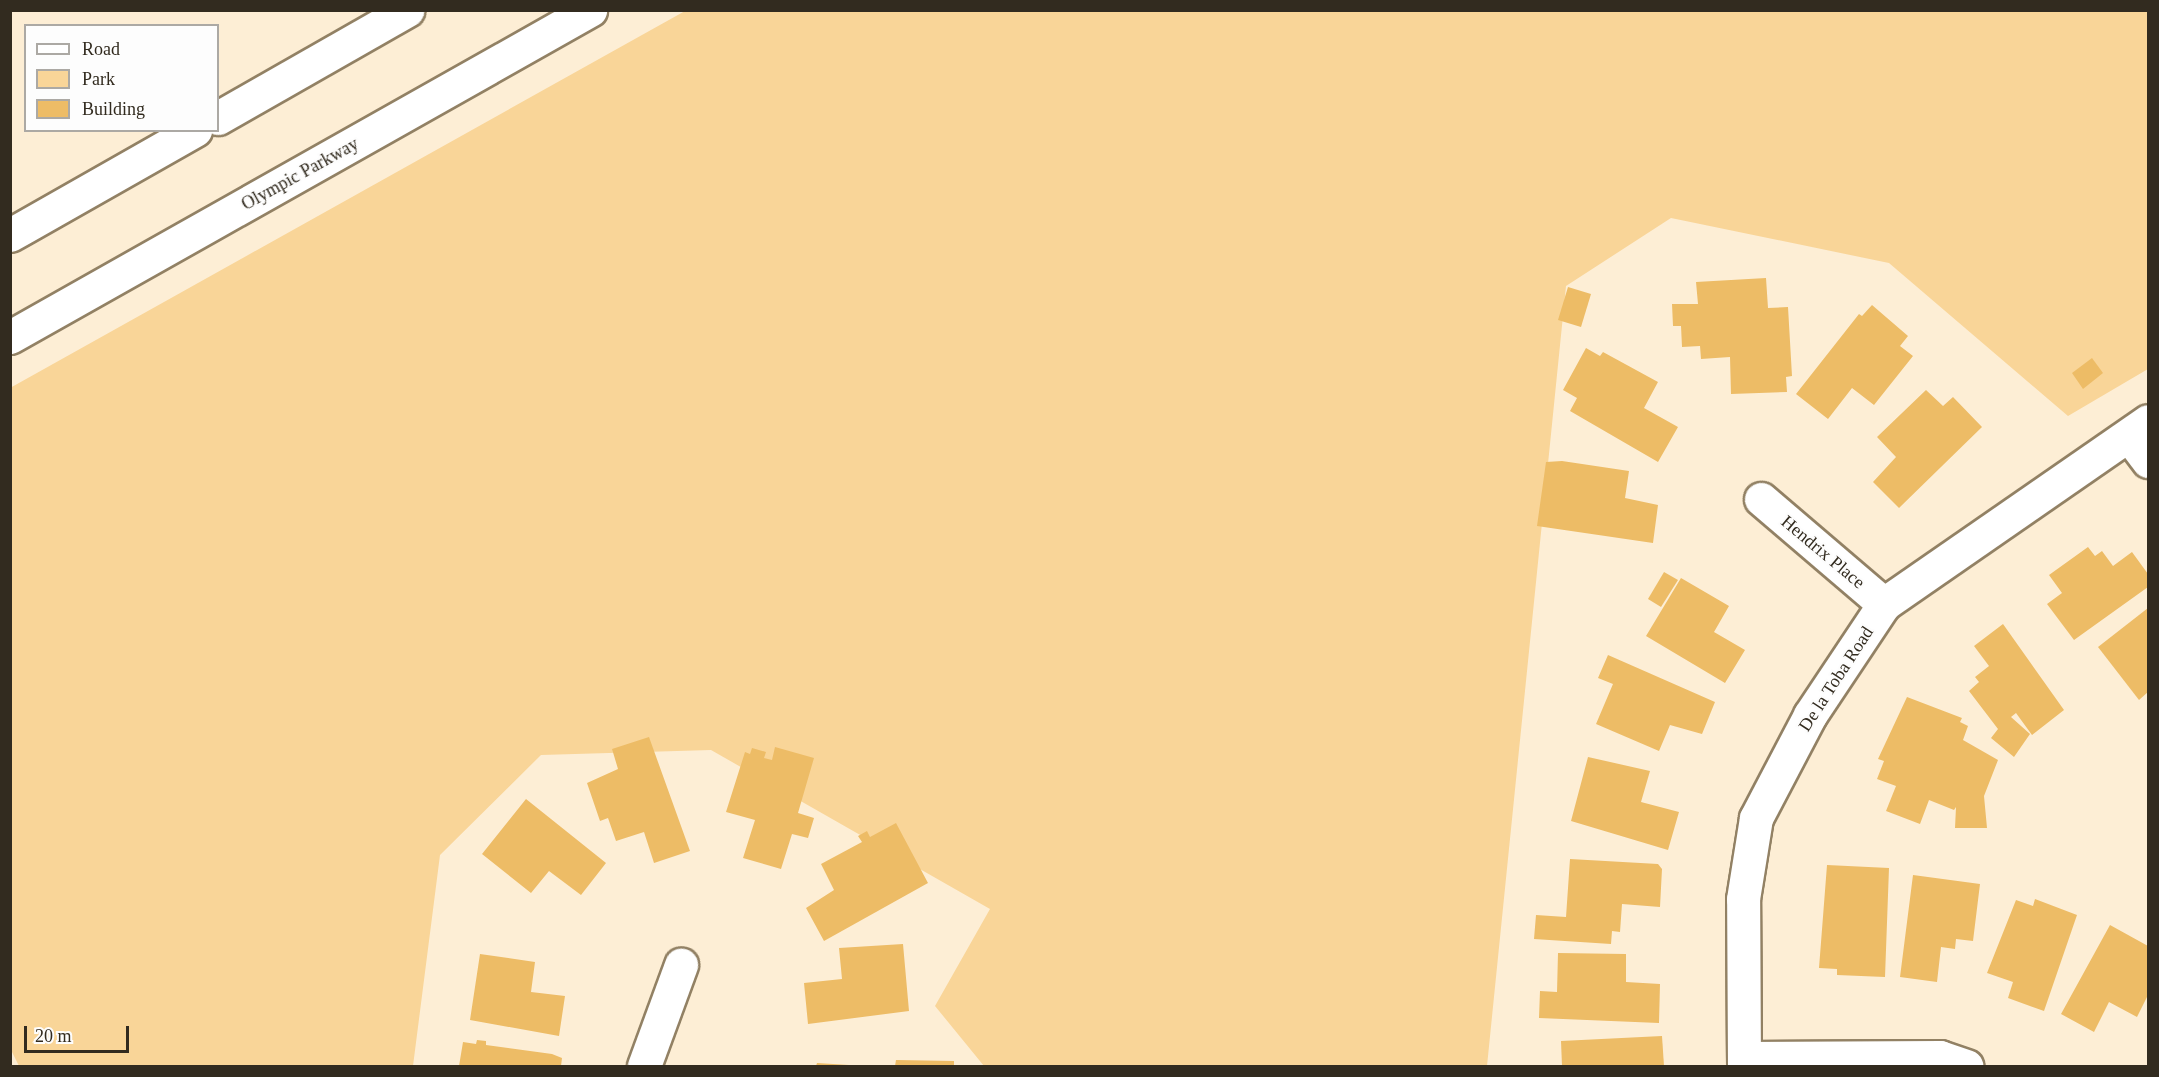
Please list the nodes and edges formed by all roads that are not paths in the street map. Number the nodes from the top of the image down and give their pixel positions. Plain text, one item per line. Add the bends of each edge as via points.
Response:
1 (407, 10) edge
2 (591, 10) edge
3 (219, 117) edge
4 (191, 132) edge
5 (10, 235) edge
6 (10, 337) edge
7 (2142, 440) edge
8 (1761, 500) dead end
9 (1884, 604) junction
10 (681, 964) dead end
11 (1744, 1062) edge
12 (644, 1066) edge
13 (1966, 1066) edge

1 - 3 street
2 - 6 street, Olympic Parkway
4 - 5 street
7 - 9 street, De la Toba Road
8 - 9 street, Hendrix Place
9 - 11 street, De la Toba Road via 1810,715 1756,818 1743,898
10 - 12 street
11 - 13 street via 1940,1058

